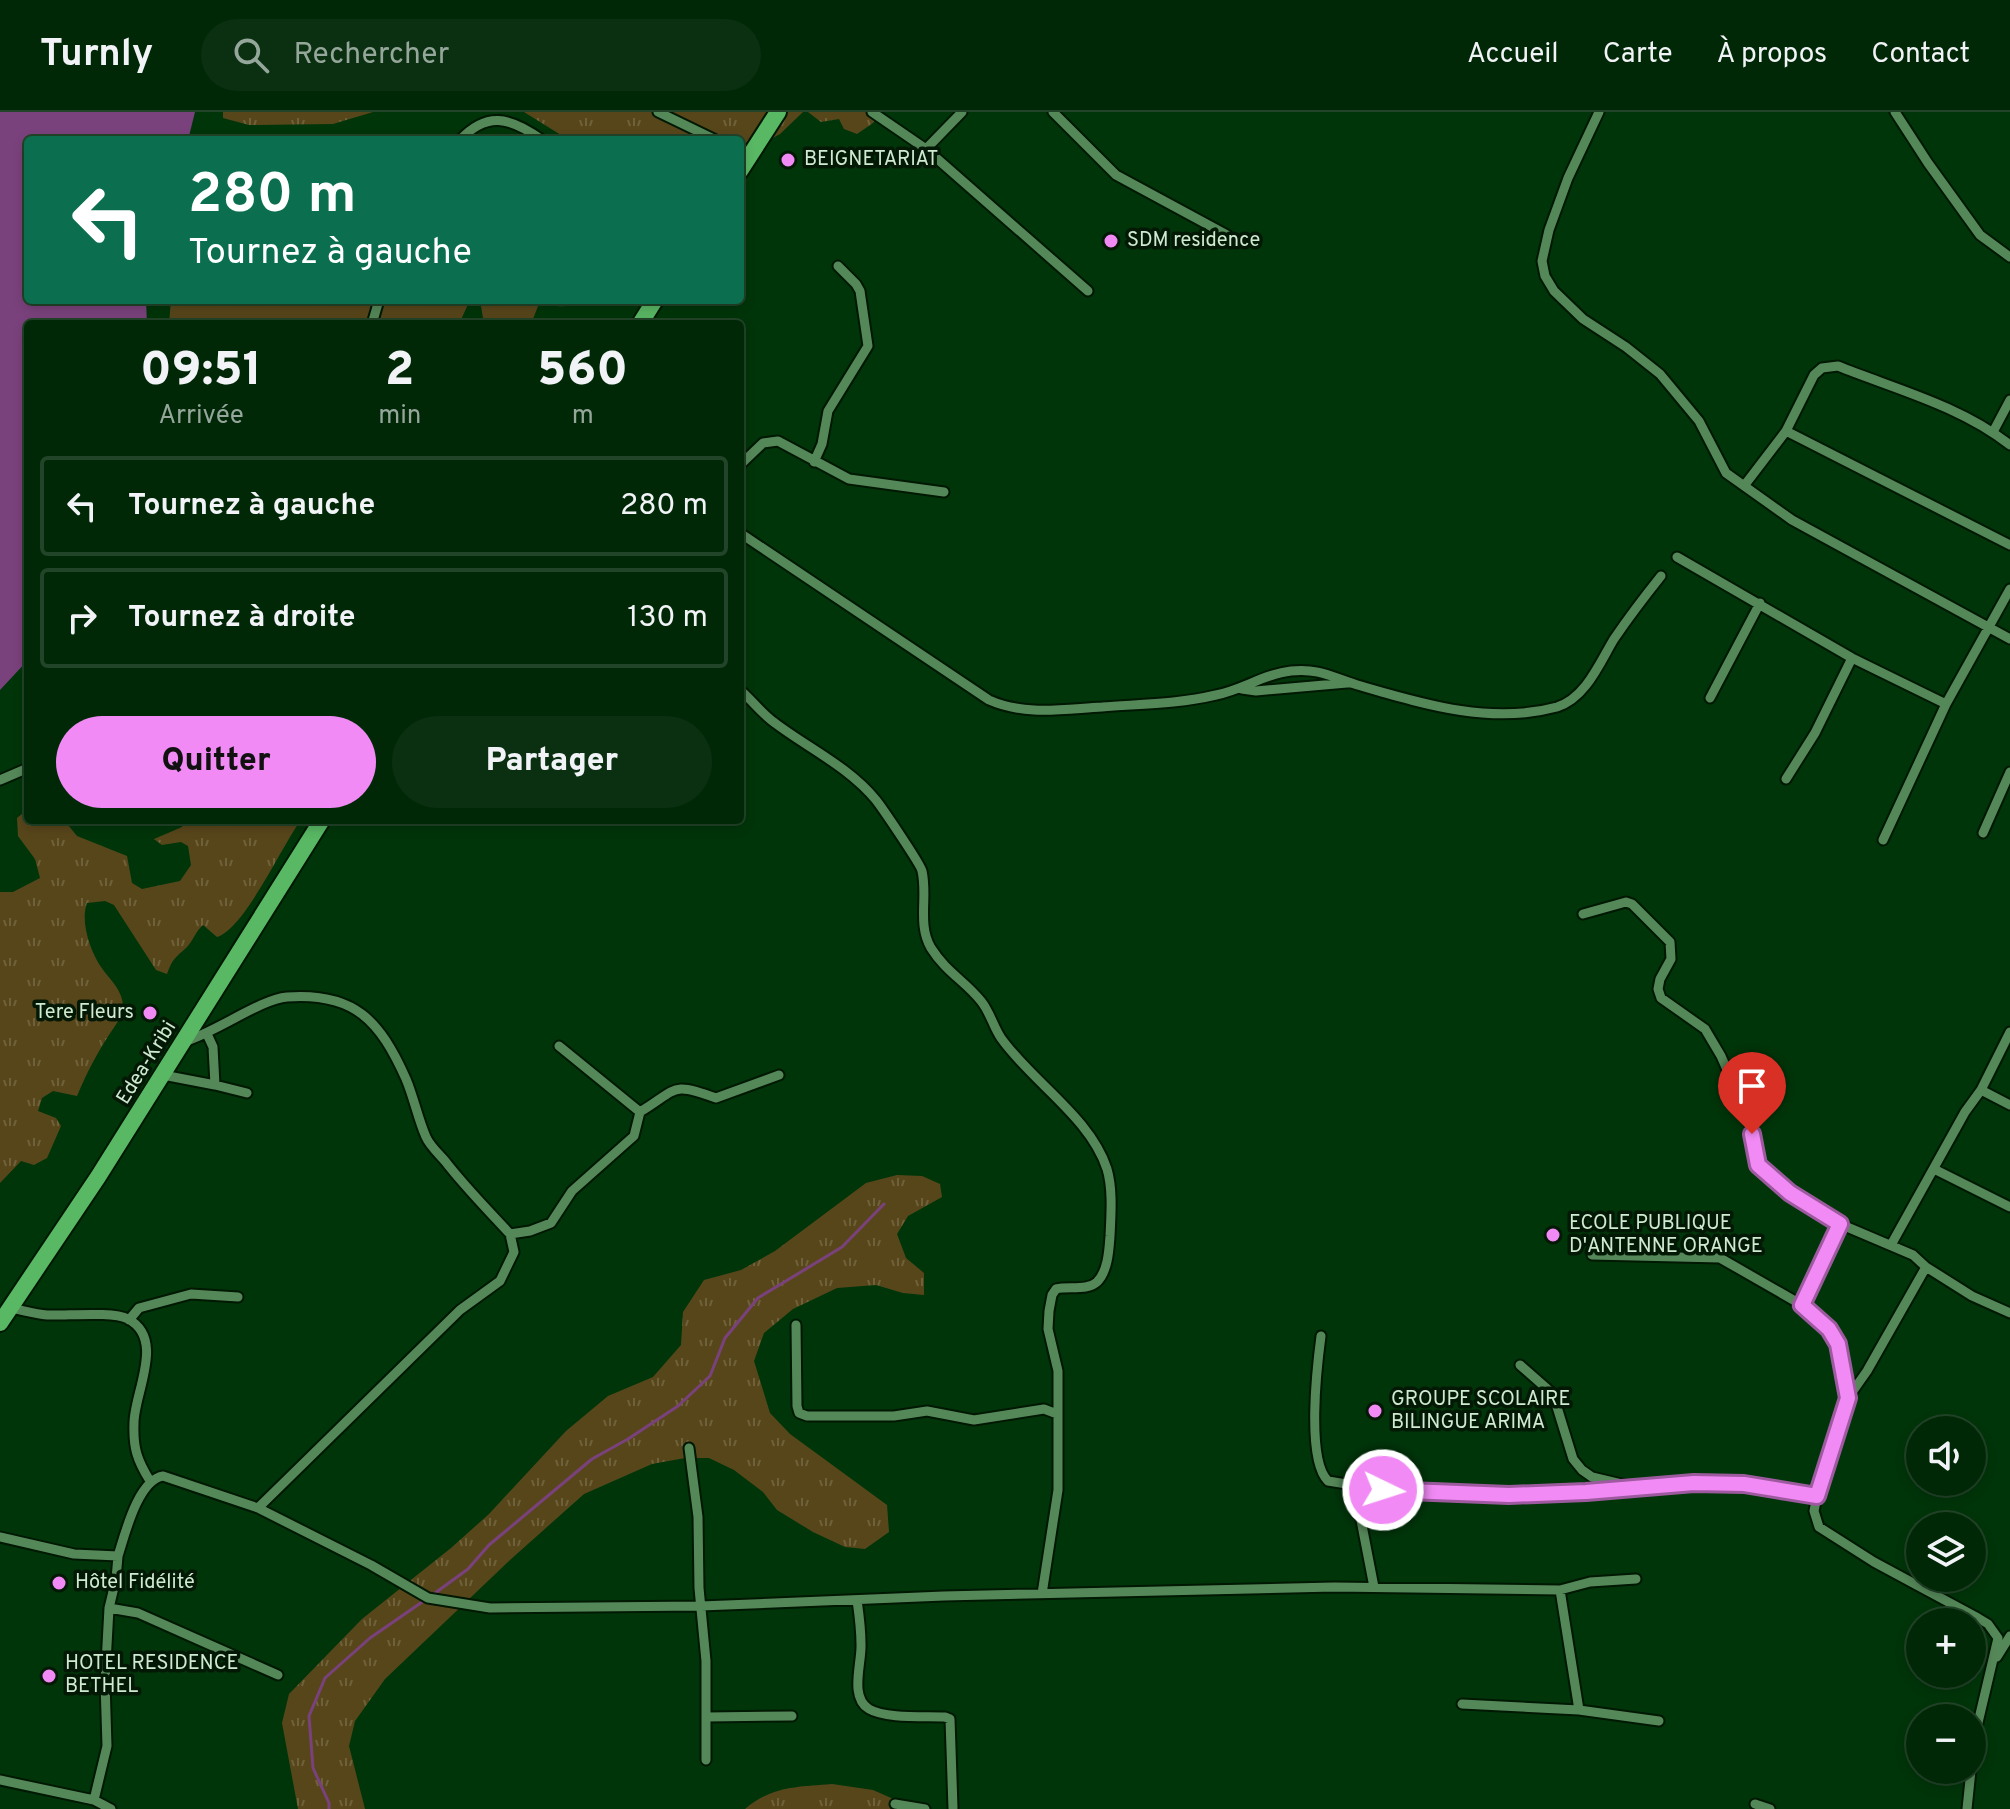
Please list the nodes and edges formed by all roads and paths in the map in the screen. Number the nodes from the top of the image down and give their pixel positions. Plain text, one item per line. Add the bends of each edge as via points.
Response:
1 (658, 112) edge
2 (778, 112) edge
3 (872, 112) edge
4 (962, 112) edge
5 (1053, 112) edge
6 (1599, 112) edge
7 (1895, 112) edge
8 (462, 136) edge
9 (536, 136) edge
10 (708, 136) edge
11 (926, 149) junction
12 (744, 159) edge
13 (1227, 235) dead end
14 (2010, 257) edge
15 (838, 266) dead end
16 (1088, 291) dead end
17 (2010, 400) edge
18 (1786, 431) junction
19 (1993, 432) junction
20 (2010, 445) edge
21 (744, 461) edge
22 (814, 462) junction
23 (1744, 486) junction
24 (944, 492) dead end
25 (744, 536) edge
26 (2010, 545) edge
27 (1677, 557) dead end
28 (1661, 576) dead end
29 (2010, 589) edge
30 (1760, 603) junction
31 (1989, 629) junction
32 (2010, 639) edge
33 (1852, 658) junction
34 (1350, 683) junction
35 (1239, 689) junction
36 (744, 694) edge
37 (1710, 698) dead end
38 (1946, 704) junction
39 (24, 770) edge
40 (2010, 772) edge
41 (1786, 779) dead end
42 (0, 780) edge
43 (319, 824) edge
44 (1983, 833) dead end
45 (1883, 840) dead end
46 (1583, 914) dead end
47 (2010, 1032) edge
48 (207, 1034) junction
49 (183, 1042) junction
50 (559, 1046) dead end
51 (163, 1075) junction
52 (779, 1075) dead end
53 (215, 1085) junction
54 (1981, 1090) junction
55 (247, 1093) dead end
56 (2010, 1105) edge
57 (640, 1112) junction
58 (1934, 1169) junction
59 (2010, 1207) edge
60 (1840, 1224) junction
61 (530, 1231) junction
62 (510, 1234) junction
63 (1891, 1245) junction
64 (514, 1252) junction
65 (1592, 1255) dead end
66 (1926, 1267) junction
67 (238, 1297) dead end
68 (1802, 1305) junction
69 (10, 1308) junction
70 (2010, 1313) edge
71 (129, 1320) junction
72 (0, 1323) edge
73 (796, 1325) dead end
74 (1321, 1336) dead end
75 (1520, 1365) dead end
76 (1848, 1398) junction
77 (1057, 1414) junction
78 (689, 1448) dead end
79 (150, 1481) junction
80 (1359, 1486) junction
81 (1637, 1488) junction
82 (1817, 1496) junction
83 (258, 1508) junction
84 (0, 1537) edge
85 (118, 1556) junction
86 (1636, 1579) dead end
87 (1374, 1587) junction
88 (1560, 1590) junction
89 (1042, 1594) junction
90 (857, 1600) junction
91 (701, 1606) junction
92 (109, 1608) junction
93 (2010, 1636) edge
94 (1993, 1663) junction
95 (278, 1675) dead end
96 (1462, 1704) dead end
97 (1983, 1704) edge
98 (1579, 1710) junction
99 (792, 1716) dead end
100 (707, 1717) junction
101 (1659, 1721) dead end
102 (706, 1760) dead end
103 (0, 1780) edge
104 (1970, 1784) edge
105 (94, 1800) junction
106 (895, 1804) dead end
107 (1755, 1804) dead end
108 (111, 1809) edge
109 (925, 1809) edge
110 (950, 1809) edge
111 (961, 1809) edge
112 (1770, 1809) edge
113 (1967, 1809) edge

1 - 10 street
2 - 12 highway
3 - 11 street
4 - 11 street
5 - 13 street via 1116,175
6 - 23 street via 1549,230 1542,261 1545,276 1583,319 1660,374 1699,421 1726,473
7 - 14 street via 1980,235
8 - 9 street via 469,124 488,113 502,114
11 - 16 street
15 - 22 street via 860,291 868,346 828,411
17 - 19 street
18 - 19 street via 1814,375 1838,366 1955,411
18 - 23 street
18 - 26 street
19 - 20 street
21 - 22 street via 770,440
22 - 24 street via 849,479
23 - 31 street via 1792,520
25 - 35 street via 1004,707 1033,711 1171,703
27 - 30 street
28 - 34 street via 1589,680 1559,706 1489,714 1437,708
29 - 31 street
30 - 33 street
30 - 37 street
31 - 32 street
31 - 38 street
33 - 38 street
33 - 41 street
34 - 35 street
34 - 35 street via 1326,672 1292,671
36 - 77 street via 875,799 922,868 923,929 931,947 951,975 982,1002 1001,1037 1070,1110 1108,1171 1111,1215 1103,1272 1086,1287 1056,1289 1050,1303
38 - 45 street
39 - 42 street
40 - 44 street
43 - 49 highway, Edea-Kribi
46 - 60 street via 1626,902 1670,942 1671,959 1658,989 1661,998 1705,1029 1721,1056 1749,1120 1758,1165 1790,1193
47 - 54 street
48 - 49 street
48 - 53 street
48 - 62 street via 286,997 356,1007 373,1021 406,1079 427,1139
49 - 51 highway, Edea-Kribi
50 - 57 street
51 - 53 street
51 - 69 highway, Edea-Kribi
52 - 57 street via 716,1098 677,1088
53 - 55 street
54 - 56 street
54 - 58 street
57 - 61 street via 634,1136 625,1146 572,1191 551,1223
58 - 59 street
58 - 63 street
60 - 63 street
60 - 68 street
61 - 62 street
61 - 64 street
62 - 64 street
63 - 66 street
64 - 83 street via 500,1281 460,1310
65 - 68 street via 1720,1258
66 - 70 street
66 - 76 street
67 - 71 street via 191,1294 139,1308
68 - 76 street via 1838,1344
69 - 71 street
69 - 72 highway, Edea-Kribi
71 - 79 street via 148,1352 134,1420 136,1458
73 - 77 street via 797,1406 807,1416 927,1411 974,1420 1044,1409
74 - 80 street via 1314,1392 1319,1468 1328,1481
75 - 81 street via 1553,1394 1573,1459 1582,1470
76 - 82 street
77 - 89 street via 1058,1490
78 - 91 street
79 - 83 street via 163,1476
79 - 85 street
80 - 81 street via 1403,1493 1509,1495
80 - 87 street
81 - 82 street via 1744,1484
82 - 94 street via 1819,1527 1988,1624 1998,1638
83 - 91 street via 428,1598 490,1608
84 - 85 street via 74,1554
85 - 92 street
86 - 88 street
87 - 88 street
87 - 89 street
88 - 98 street
89 - 90 street
90 - 91 street
90 - 110 street via 860,1699 878,1712 950,1719
91 - 100 street
92 - 95 street via 138,1613
92 - 105 street via 107,1746
93 - 94 street
94 - 97 street
96 - 98 street
98 - 101 street
99 - 100 street
100 - 102 street
103 - 105 street
104 - 113 street
105 - 108 street
106 - 109 street
107 - 112 street
110 - 111 street

